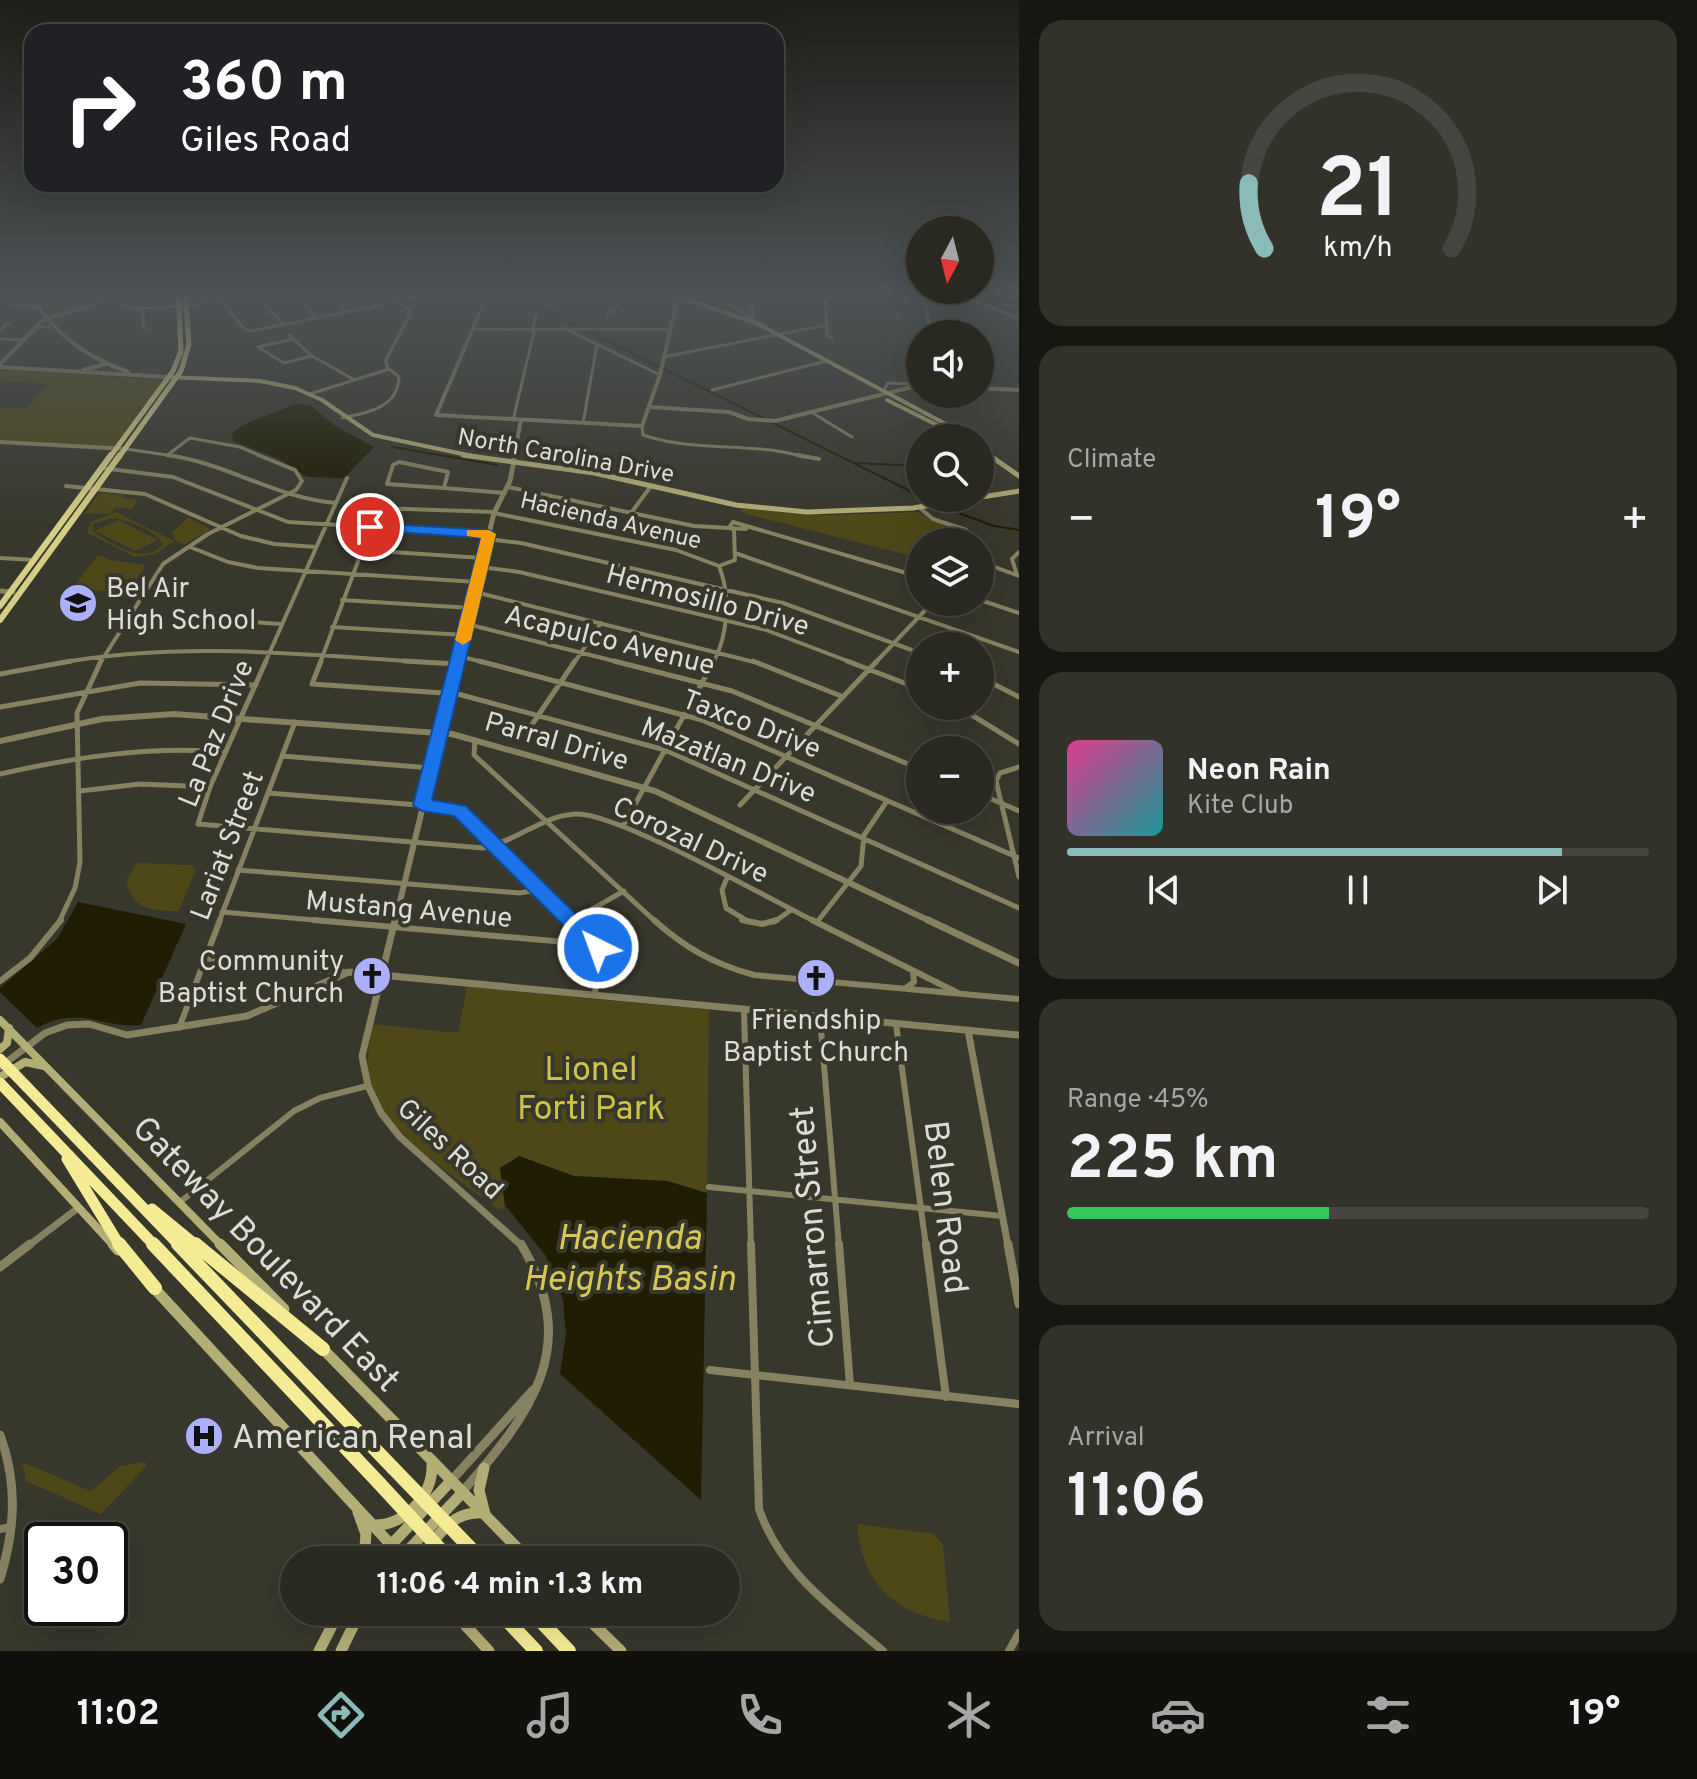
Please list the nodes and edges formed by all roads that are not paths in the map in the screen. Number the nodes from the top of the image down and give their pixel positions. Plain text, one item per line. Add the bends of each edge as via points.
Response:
1 (29, 368) edge
2 (86, 368) edge
3 (118, 368) edge
4 (173, 368) edge
5 (181, 368) edge
6 (333, 368) edge
7 (456, 368) edge
8 (525, 368) edge
9 (593, 368) edge
10 (654, 368) edge
11 (799, 368) edge
12 (833, 368) edge
13 (836, 368) edge
14 (389, 369) joint
15 (72, 371) junction
16 (661, 371) joint
17 (135, 374) junction
18 (168, 377) junction
19 (176, 378) junction
20 (353, 380) junction
21 (906, 386) edge
22 (994, 389) edge
23 (712, 390) dead end
24 (884, 390) junction
25 (1019, 390) edge
26 (310, 394) junction
27 (877, 395) junction
28 (649, 407) junction
29 (811, 412) junction
30 (342, 418) junction
31 (513, 420) junction
32 (521, 420) junction
33 (583, 423) junction
34 (935, 424) edge
35 (946, 424) edge
36 (642, 426) junction
37 (131, 429) junction
38 (140, 429) junction
39 (852, 437) dead end
40 (717, 440) dead end
41 (660, 441) junction
42 (0, 442) edge
43 (651, 447) dead end
44 (718, 447) junction
45 (116, 448) junction
46 (126, 449) junction
47 (170, 453) junction
48 (994, 454) edge
49 (994, 456) edge
50 (819, 459) dead end
51 (514, 462) junction
52 (102, 468) junction
53 (111, 468) junction
54 (1019, 469) edge
55 (1019, 476) edge
56 (347, 478) dead end
57 (66, 486) dead end
58 (651, 486) junction
59 (88, 488) junction
60 (96, 488) junction
61 (444, 488) junction
62 (507, 490) junction
63 (1017, 492) edge
64 (287, 495) junction
65 (994, 496) edge
66 (336, 503) junction
67 (906, 510) edge
68 (256, 511) junction
69 (925, 512) edge
70 (494, 513) junction
71 (631, 513) junction
72 (326, 525) junction
73 (370, 527) junction
74 (960, 528) edge
75 (224, 529) junction
76 (755, 529) junction
77 (734, 531) junction
78 (488, 537) junction
79 (189, 547) junction
80 (316, 547) junction
81 (361, 550) junction
82 (1019, 552) edge
83 (735, 553) junction
84 (0, 558) edge
85 (483, 558) junction
86 (34, 560) junction
87 (719, 566) junction
88 (481, 567) junction
89 (994, 567) edge
90 (305, 571) junction
91 (906, 573) edge
92 (352, 574) junction
93 (1018, 576) edge
94 (477, 582) junction
95 (725, 590) junction
96 (0, 591) edge
97 (10, 592) junction
98 (21, 592) junction
99 (475, 592) junction
100 (342, 600) junction
101 (994, 605) edge
102 (0, 606) edge
103 (471, 608) junction
104 (906, 612) edge
105 (1019, 613) edge
106 (918, 616) joint
107 (0, 620) edge
108 (231, 621) dead end
109 (725, 621) junction
110 (601, 623) junction
111 (282, 624) junction
112 (467, 624) junction
113 (332, 627) junction
114 (464, 635) junction
115 (891, 642) junction
116 (906, 648) edge
117 (270, 652) junction
118 (581, 652) junction
119 (719, 652) junction
120 (1019, 652) edge
121 (107, 655) junction
122 (321, 655) junction
123 (459, 656) junction
124 (457, 664) junction
125 (866, 668) junction
126 (0, 674) edge
127 (702, 682) junction
128 (560, 683) junction
129 (906, 684) edge
130 (994, 684) edge
131 (256, 685) junction
132 (87, 689) junction
133 (449, 694) junction
134 (841, 696) junction
135 (1019, 697) edge
136 (0, 707) edge
137 (538, 715) junction
138 (684, 715) junction
139 (241, 717) junction
140 (980, 720) edge
141 (295, 722) junction
142 (77, 723) junction
143 (814, 725) junction
144 (527, 732) dead end
145 (440, 733) junction
146 (475, 740) junction
147 (0, 741) edge
148 (1019, 744) edge
149 (665, 750) junction
150 (226, 752) junction
151 (78, 756) junction
152 (282, 756) junction
153 (785, 756) junction
154 (906, 763) edge
155 (1019, 767) edge
156 (431, 768) junction
157 (0, 774) edge
158 (210, 787) junction
159 (646, 788) junction
160 (755, 788) junction
161 (79, 791) junction
162 (268, 793) junction
163 (994, 800) edge
164 (887, 801) junction
165 (1000, 802) junction
166 (422, 805) junction
167 (740, 805) dead end
168 (1019, 811) edge
169 (548, 824) junction
170 (203, 826) joint
171 (623, 826) junction
172 (253, 830) junction
173 (863, 838) junction
174 (413, 843) junction
175 (497, 847) junction
176 (1016, 857) edge
177 (238, 870) junction
178 (1019, 877) edge
179 (727, 878) junction
180 (848, 882) junction
181 (402, 884) junction
182 (540, 889) junction
183 (624, 891) junction
184 (1019, 908) edge
185 (791, 910) junction
186 (222, 912) junction
187 (573, 920) junction
188 (817, 922) junction
189 (392, 927) junction
190 (592, 939) junction
191 (204, 958) junction
192 (1019, 963) edge
193 (913, 970) junction
194 (349, 972) junction
195 (379, 975) junction
196 (923, 975) junction
197 (0, 981) edge
198 (904, 988) junction
199 (934, 991) junction
200 (958, 993) junction
201 (595, 995) junction
202 (1019, 999) edge
203 (744, 1010) junction
204 (820, 1017) junction
205 (0, 1020) edge
206 (896, 1024) junction
207 (9, 1028) junction
208 (179, 1028) junction
209 (968, 1030) junction
210 (1019, 1035) edge
211 (27, 1046) junction
212 (0, 1049) edge
213 (0, 1059) edge
214 (0, 1067) edge
215 (46, 1067) junction
216 (0, 1080) edge
217 (367, 1086) junction
218 (0, 1122) edge
219 (57, 1142) junction
220 (709, 1187) dead end
221 (125, 1188) junction
222 (749, 1191) junction
223 (834, 1200) junction
224 (179, 1203) junction
225 (78, 1208) junction
226 (921, 1208) junction
227 (1002, 1216) junction
228 (0, 1267) edge
229 (155, 1288) junction
230 (1019, 1304) edge
231 (323, 1349) junction
232 (710, 1370) dead end
233 (753, 1375) junction
234 (850, 1385) junction
235 (946, 1397) junction
236 (1019, 1404) edge
237 (513, 1423) junction
238 (0, 1435) edge
239 (482, 1450) junction
240 (432, 1462) junction
241 (488, 1463) junction
242 (450, 1482) junction
243 (462, 1493) junction
244 (355, 1507) junction
245 (485, 1516) junction
246 (372, 1524) junction
247 (12, 1527) junction
248 (0, 1529) edge
249 (392, 1545) joint
250 (365, 1546) edge
251 (414, 1546) edge
252 (431, 1546) edge
253 (437, 1546) edge
254 (468, 1546) edge
255 (515, 1546) edge
256 (0, 1579) edge
257 (332, 1626) edge
258 (354, 1626) edge
259 (466, 1626) edge
260 (512, 1626) edge
261 (545, 1626) edge
262 (595, 1626) edge
263 (1019, 1633) edge
264 (319, 1651) edge
265 (341, 1651) edge
266 (489, 1651) edge
267 (536, 1651) edge
268 (569, 1651) edge
269 (621, 1651) edge
270 (883, 1651) edge
271 (1009, 1651) edge

1 - 15 street
2 - 15 street
3 - 17 street
4 - 18 main road
5 - 19 main road
6 - 20 street
7 - 31 street via 436,415
8 - 31 street
9 - 33 street
10 - 16 street
11 - 23 street
12 - 27 main road
13 - 24 main road
14 - 20 street
14 - 30 street via 400,381 390,401
15 - 17 street
16 - 28 street
17 - 18 street
18 - 19 main road, North Carolina Drive
18 - 37 main road
19 - 26 main road, North Carolina Drive via 263,382
19 - 38 main road
20 - 26 street
21 - 24 street
22 - 25 street
24 - 27 street
24 - 35 main road
26 - 30 main road, North Carolina Drive
27 - 29 street
27 - 34 main road
28 - 29 street via 729,412 771,421
28 - 36 street
29 - 39 street
30 - 51 main road, North Carolina Drive via 387,440
31 - 32 street
32 - 33 street
32 - 51 street, Giles Road
33 - 36 street
36 - 41 street via 643,435
37 - 38 main road
37 - 45 main road
38 - 46 main road
40 - 44 street
41 - 43 street
41 - 44 street
42 - 45 street
44 - 50 street via 771,448
45 - 46 street
45 - 52 main road
46 - 47 street
46 - 53 main road
47 - 64 street via 216,464
47 - 64 street via 194,437 250,451 299,473 299,488
48 - 54 main road
49 - 55 main road
51 - 58 main road, North Carolina Drive
51 - 62 street, Giles Road
52 - 53 street
52 - 59 main road
53 - 60 main road
53 - 68 street via 173,477
56 - 66 street, La Paz Drive
57 - 59 street
58 - 67 main road, North Carolina Drive via 789,511
58 - 71 street
59 - 60 street
59 - 86 main road
60 - 75 street via 154,497
60 - 98 main road
61 - 61 street via 394,486 386,483 393,465 402,461 448,472
61 - 62 street
62 - 70 street, Giles Road
62 - 71 street
63 - 65 main road, North Carolina Drive
64 - 66 street
64 - 68 street
66 - 72 street, La Paz Drive
68 - 72 street via 280,520
68 - 75 street
69 - 74 street
70 - 73 street, Hacienda Avenue via 380,507
70 - 78 street, Giles Road
70 - 87 street, Hacienda Avenue via 676,550
71 - 77 street
72 - 73 street
72 - 80 street, La Paz Drive
73 - 78 street
73 - 81 street
75 - 79 street
75 - 80 street via 260,542
76 - 77 street
76 - 77 street via 731,522
76 - 91 street
77 - 83 street
78 - 85 street, Giles Road
78 - 95 street
79 - 90 street via 241,565
79 - 121 street via 157,571
80 - 90 street, La Paz Drive
81 - 85 street
81 - 92 street
82 - 93 street via 1012,559
83 - 87 street via 734,561
83 - 104 street, Hacienda Avenue
84 - 86 street
85 - 88 street, Giles Road
86 - 97 main road
87 - 95 street
88 - 94 street, Giles Road
88 - 109 street, Hermosillo Drive
89 - 93 street
90 - 92 street
90 - 111 street, La Paz Drive
92 - 94 street
92 - 100 street
94 - 99 street, Giles Road
95 - 109 street
95 - 115 street via 803,609
96 - 97 street
97 - 98 street
97 - 102 main road
98 - 107 main road
99 - 103 street, Giles Road
99 - 110 street
100 - 103 street
100 - 113 street
101 - 105 street
103 - 112 street, Giles Road
106 - 115 street
106 - 120 street, Hacienda Avenue
108 - 111 street
109 - 119 street
109 - 125 street, Hermosillo Drive via 774,632
110 - 118 street
110 - 119 street
111 - 117 street, La Paz Drive
112 - 114 street, Giles Road
112 - 118 street, Acapulco Avenue
113 - 114 street
113 - 122 street
114 - 123 street, Giles Road
115 - 116 street
115 - 125 street
117 - 121 street via 173,649
117 - 122 street
117 - 131 street, La Paz Drive
118 - 127 street, Acapulco Avenue
118 - 128 street
119 - 127 street
119 - 134 street
121 - 126 street
121 - 132 street
122 - 124 street
122 - 133 street, Mazatlan Drive via 311,680 314,685
123 - 124 street, Giles Road
123 - 128 street, Taxco Drive
124 - 133 street, Giles Road
125 - 129 street, Hermosillo Drive
125 - 134 street
127 - 138 street
127 - 143 street, Acapulco Avenue
128 - 137 street
128 - 138 street, Taxco Drive
130 - 135 street
131 - 132 street via 165,681
131 - 139 street, La Paz Drive
132 - 136 street
132 - 142 street via 77,707
133 - 137 street, Mazatlan Drive
133 - 145 street, Giles Road
134 - 143 street
137 - 144 street
137 - 149 street, Mazatlan Drive
138 - 149 street
138 - 153 street, Taxco Drive
139 - 141 street, Parral Drive
139 - 142 street, Parral Drive via 148,715
139 - 150 street, La Paz Drive
140 - 148 street
141 - 145 street, Parral Drive
141 - 152 street, Lariat Street
142 - 147 street, Parral Drive
142 - 151 street
143 - 153 street
143 - 154 street, Acapulco Avenue
145 - 146 street, Parral Drive
145 - 156 street, Giles Road
146 - 159 street, Parral Drive
146 - 169 street via 474,755
149 - 159 street
149 - 160 street, Mazatlan Drive
150 - 151 street via 158,748
150 - 158 street, La Paz Drive
151 - 157 street
151 - 161 street
152 - 156 street
152 - 162 street, Lariat Street
153 - 160 street
153 - 164 street, Taxco Drive
155 - 165 street via 996,777
156 - 166 street, Giles Road
158 - 161 street via 140,784
158 - 170 street, La Paz Drive via 197,821
159 - 171 street
159 - 180 street, Parral Drive
160 - 167 street
160 - 173 street, Mazatlan Drive
161 - 197 street via 82,861 72,902 42,945
162 - 166 street
162 - 172 street, Lariat Street
163 - 165 street
164 - 173 street
164 - 176 street, Taxco Drive
165 - 168 street
165 - 176 street
166 - 174 street, Giles Road
166 - 175 street via 460,810
169 - 171 street, Corozal Drive via 575,814
169 - 175 street, Corozal Drive
169 - 183 street
170 - 172 street, Corozal Drive
171 - 179 street, Corozal Drive
172 - 174 street, Corozal Drive
172 - 177 street, Lariat Street
173 - 180 street via 861,866
173 - 184 street, Mazatlan Drive
174 - 175 street, Corozal Drive
174 - 181 street, Giles Road
175 - 182 street
176 - 178 street
177 - 181 street
177 - 186 street, Lariat Street
179 - 185 street, Corozal Drive
179 - 185 street via 722,902 741,920 773,923
180 - 188 street
180 - 192 street, Parral Drive
181 - 182 street via 520,893
181 - 189 street, Giles Road
182 - 187 street
183 - 187 street
183 - 198 street via 687,948 722,967 754,975
185 - 188 street, Corozal Drive
186 - 189 street, Mustang Avenue
186 - 191 street, Lariat Street
187 - 190 street
188 - 193 street, Corozal Drive
189 - 190 street, Mustang Avenue via 577,943
189 - 195 street, Giles Road
190 - 201 street via 598,952
191 - 194 street
191 - 208 street, Lariat Street
193 - 196 street, Corozal Drive
193 - 198 street via 914,982
194 - 195 street
194 - 208 street via 260,1012
195 - 201 street
195 - 217 street, Giles Road via 364,1043
196 - 199 street
196 - 200 street, Corozal Drive
198 - 199 street
199 - 200 street
200 - 202 street
201 - 203 street
203 - 204 street
203 - 222 street
204 - 206 street
204 - 223 street, Cimarron Street
205 - 207 main road, Gateway Boulevard East
206 - 209 street
206 - 226 street, Belen Road
207 - 211 main road, Gateway Boulevard East
207 - 212 main road via 7,1043
208 - 211 street via 127,1035 89,1024 67,1025
209 - 210 street
209 - 227 street
211 - 213 street
211 - 214 street
211 - 215 main road, Gateway Boulevard East
213 - 221 highway, bridge
215 - 216 main road via 25,1062
215 - 224 main road, Gateway Boulevard East
216 - 219 highway
217 - 224 street via 294,1111
217 - 237 street, Giles Road via 377,1111 398,1136 506,1228 535,1263 547,1292 548,1354 538,1384
218 - 225 main road
219 - 229 highway via 113,1237
219 - 253 highway, bridge
220 - 222 street
221 - 231 highway
221 - 254 highway, bridge
222 - 223 street
222 - 233 street
223 - 226 street
223 - 234 street, Cimarron Street
224 - 231 main road, Gateway Boulevard East
225 - 228 street
225 - 229 main road
226 - 227 street
226 - 235 street, Belen Road
227 - 230 street
229 - 244 main road
231 - 240 main road, Gateway Boulevard East
232 - 233 street
233 - 234 street
233 - 270 street via 757,1496 768,1537 797,1574
234 - 235 street
235 - 236 street
237 - 239 street, Giles Road
237 - 241 street, Giles Road
238 - 247 street via 14,1485
239 - 241 street
239 - 242 street, Giles Road
240 - 242 main road, Gateway Boulevard East
240 - 246 main road via 432,1483 399,1521 388,1527
241 - 243 street, Giles Road
241 - 245 main road via 479,1490
242 - 243 main road, Gateway Boulevard East
242 - 249 main road
243 - 245 main road, Gateway Boulevard East
243 - 251 main road
244 - 246 main road
244 - 250 main road
245 - 252 main road via 460,1513
245 - 255 main road, Gateway Boulevard East
246 - 249 main road
247 - 248 street
247 - 256 street
257 - 264 main road
258 - 265 main road
259 - 266 main road
260 - 267 highway
261 - 268 highway
262 - 269 main road
263 - 271 street

